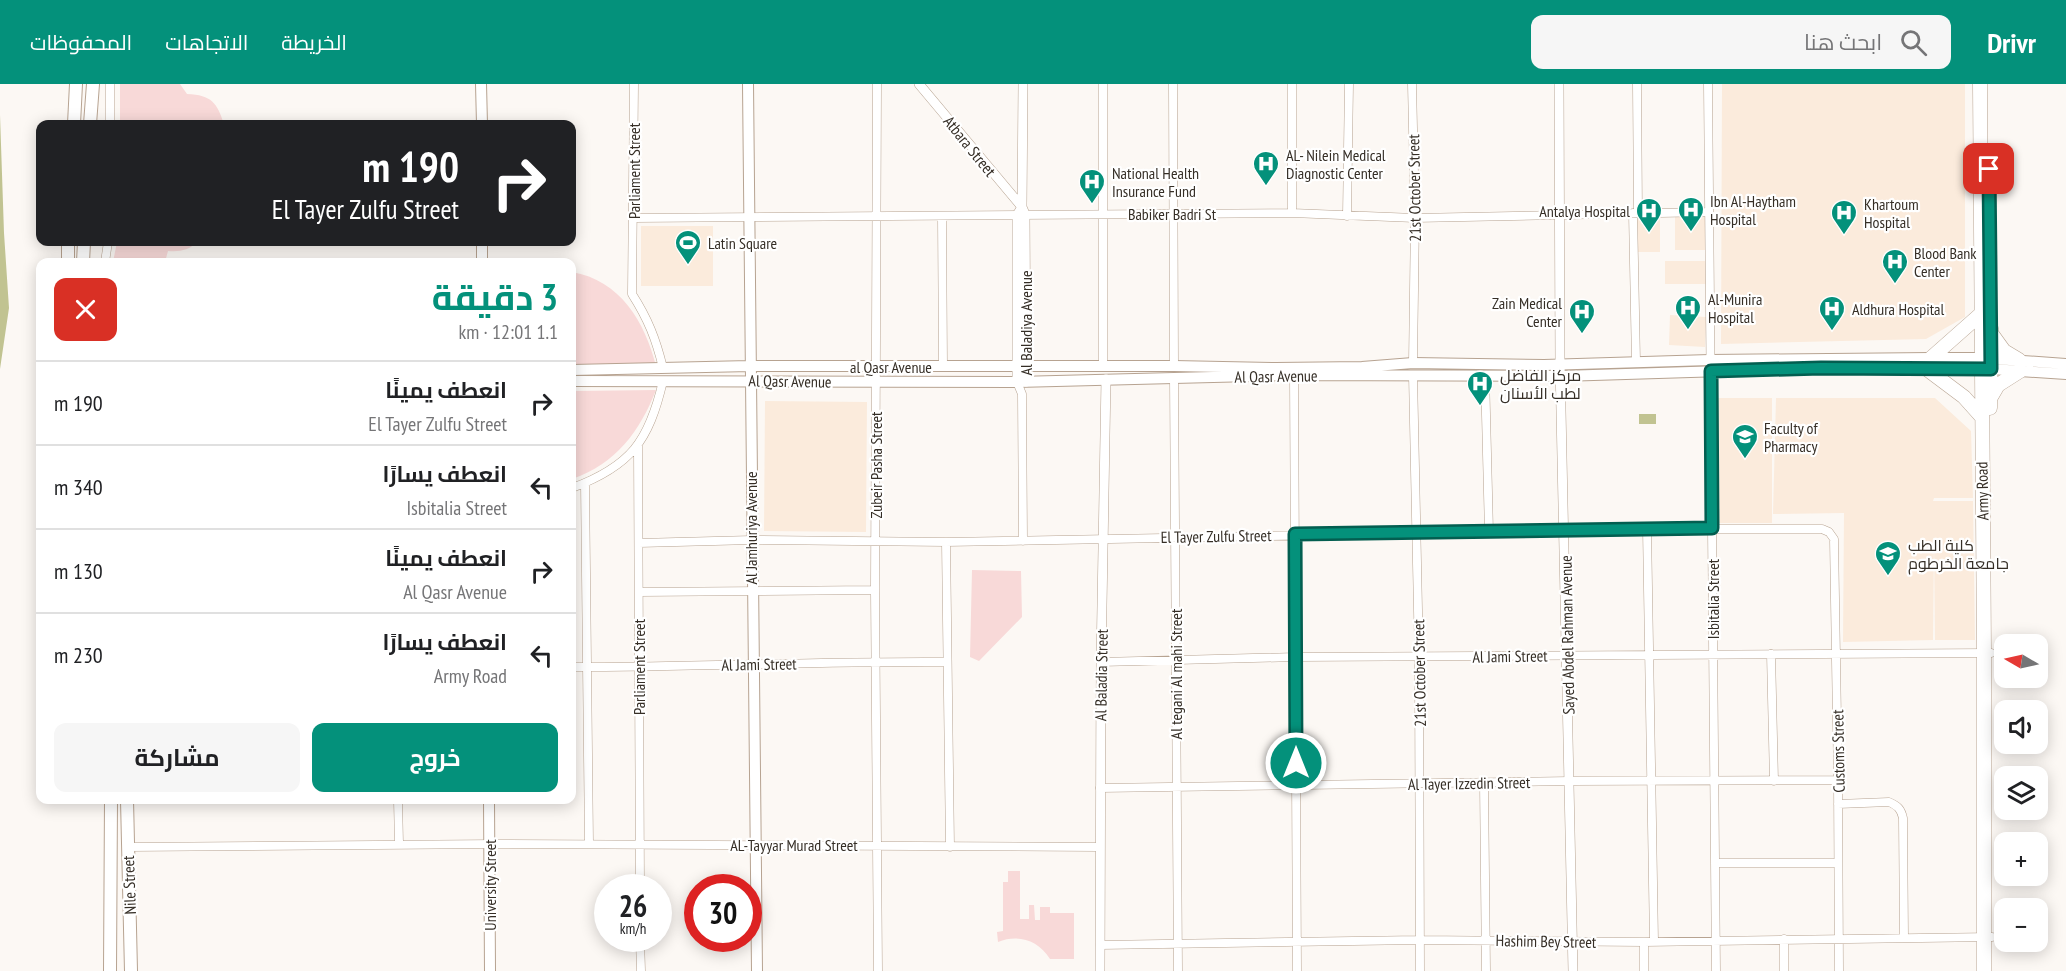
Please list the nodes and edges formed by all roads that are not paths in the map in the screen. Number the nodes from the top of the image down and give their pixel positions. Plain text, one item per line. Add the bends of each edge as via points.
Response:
1 (76, 84) edge
2 (93, 84) edge
3 (110, 84) edge
4 (481, 84) edge
5 (634, 84) edge
6 (748, 84) edge
7 (877, 84) edge
8 (919, 84) edge
9 (1023, 84) edge
10 (1103, 84) edge
11 (1173, 84) edge
12 (1292, 84) edge
13 (1349, 84) edge
14 (1413, 84) edge
15 (1559, 84) edge
16 (1637, 84) edge
17 (1708, 84) edge
18 (1980, 84) edge
19 (1988, 84) edge
20 (74, 120) edge
21 (90, 120) edge
22 (110, 120) edge
23 (482, 120) edge
24 (1985, 149) junction
25 (1022, 212) junction
26 (1709, 212) junction
27 (1293, 213) junction
28 (1636, 213) junction
29 (1173, 214) junction
30 (1561, 214) junction
31 (1104, 215) junction
32 (876, 216) junction
33 (942, 216) junction
34 (1347, 216) junction
35 (749, 217) junction
36 (634, 218) junction
37 (1415, 218) junction
38 (1983, 312) junction
39 (1991, 332) junction
40 (1636, 362) junction
41 (1928, 363) junction
42 (1986, 363) junction
43 (1560, 364) junction
44 (2066, 364) edge
45 (1711, 365) junction
46 (750, 366) junction
47 (943, 366) junction
48 (1103, 366) junction
49 (2020, 366) junction
50 (876, 367) junction
51 (1022, 367) junction
52 (663, 368) junction
53 (576, 369) edge
54 (1413, 369) junction
55 (1174, 372) junction
56 (2066, 374) edge
57 (1294, 375) junction
58 (1485, 375) junction
59 (1561, 376) junction
60 (1106, 379) junction
61 (750, 380) junction
62 (576, 381) edge
63 (663, 381) junction
64 (875, 382) junction
65 (1022, 382) junction
66 (1990, 399) junction
67 (1981, 416) junction
68 (638, 446) junction
69 (585, 483) junction
70 (576, 486) edge
71 (1712, 528) junction
72 (1647, 529) junction
73 (1565, 530) junction
74 (1489, 532) junction
75 (1829, 532) joint
76 (1295, 534) junction
77 (1416, 534) junction
78 (1175, 537) junction
79 (1103, 538) junction
80 (752, 540) junction
81 (876, 541) junction
82 (1023, 541) junction
83 (946, 542) junction
84 (639, 543) junction
85 (875, 590) junction
86 (752, 591) junction
87 (639, 592) junction
88 (1988, 653) junction
89 (1650, 654) junction
90 (1713, 654) junction
91 (1771, 654) junction
92 (1836, 654) junction
93 (1568, 655) junction
94 (1296, 657) junction
95 (1419, 657) junction
96 (875, 661) junction
97 (1176, 661) junction
98 (947, 662) junction
99 (1101, 662) junction
100 (639, 665) junction
101 (753, 665) junction
102 (576, 667) edge
103 (588, 667) junction
104 (1714, 780) junction
105 (1838, 780) junction
106 (1570, 781) junction
107 (1774, 781) junction
108 (1650, 782) junction
109 (1419, 783) junction
110 (1484, 783) junction
111 (1296, 785) junction
112 (1177, 787) junction
113 (1100, 788) junction
114 (111, 804) edge
115 (127, 804) edge
116 (398, 804) edge
117 (489, 804) edge
118 (1838, 804) junction
119 (399, 844) junction
120 (489, 844) junction
121 (589, 844) junction
122 (639, 844) junction
123 (879, 845) junction
124 (756, 846) junction
125 (950, 847) junction
126 (128, 848) junction
127 (1099, 848) junction
128 (1715, 863) junction
129 (1838, 863) junction
130 (640, 874) edge
131 (1839, 938) junction
132 (1904, 938) junction
133 (1988, 938) junction
134 (1784, 939) junction
135 (1419, 940) junction
136 (1716, 940) junction
137 (1486, 941) junction
138 (1654, 941) junction
139 (1573, 942) junction
140 (1644, 942) junction
141 (1297, 943) junction
142 (1178, 944) junction
143 (1100, 945) junction
144 (640, 952) edge
145 (110, 971) edge
146 (131, 971) edge
147 (490, 971) edge
148 (641, 971) edge
149 (757, 971) edge
150 (878, 971) edge
151 (1100, 971) edge
152 (1178, 971) edge
153 (1297, 971) edge
154 (1420, 971) edge
155 (1486, 971) edge
156 (1573, 971) edge
157 (1644, 971) edge
158 (1716, 971) edge
159 (1784, 971) edge
160 (1839, 971) edge
161 (1984, 971) edge
162 (1992, 971) edge

1 - 20 main road
2 - 21 main road
3 - 22 street
4 - 23 main road
5 - 36 street, Parliament Street
6 - 35 main road, Al Jamhuriya Avenue
7 - 32 street, Zubeir Pasha Street
8 - 25 street, Atbara Street
9 - 25 street, Al Baladiya Avenue
10 - 31 street
11 - 29 street
12 - 27 street
13 - 34 street
14 - 37 street, 21st October Street
15 - 30 street, Sayed Abdel Rahman Avenue
16 - 28 street
17 - 26 street, Isbitalia Street
18 - 24 highway, Army Road
19 - 24 highway, Army Road
24 - 38 highway, Army Road
24 - 39 highway, Army Road
25 - 31 street, Babiker Badri St
25 - 33 street, Babiker Badri St
25 - 51 street, Al Baladiya Avenue
26 - 28 street, Babiker Badri St
26 - 45 street, Isbitalia Street
27 - 29 street, Babiker Badri St
27 - 34 street, Babiker Badri St
28 - 30 street, Babiker Badri St
28 - 40 street
29 - 31 street, Babiker Badri St
29 - 55 street
30 - 37 street, Babiker Badri St
30 - 43 street, Sayed Abdel Rahman Avenue
31 - 48 street
32 - 33 street, Babiker Badri St
32 - 35 street, Babiker Badri St
32 - 50 street, Zubeir Pasha Street
33 - 47 street
34 - 37 street, Babiker Badri St
35 - 36 street, Babiker Badri St
35 - 46 main road, Al Jamhuriya Avenue
36 - 52 street, Parliament Street via 632,294 648,319
37 - 54 street, 21st October Street
38 - 41 highway
38 - 42 highway, Army Road
39 - 42 highway, Army Road
39 - 49 highway
40 - 43 main road, Al Qasr Avenue
40 - 45 main road, Al Qasr Avenue
41 - 42 main road, Al Qasr Avenue
41 - 45 main road, Al Qasr Avenue
41 - 67 highway
42 - 49 main road, Al Qasr Avenue
42 - 66 highway, Army Road
42 - 67 highway, Army Road
43 - 54 main road, Al Qasr Avenue
43 - 59 street, Sayed Abdel Rahman Avenue
44 - 49 main road
45 - 59 main road, Al Qasr Avenue
45 - 71 street, Isbitalia Street
46 - 50 main road, al Qasr Avenue
46 - 52 main road, al Qasr Avenue
46 - 61 main road, Al Jamhuriya Avenue
47 - 50 main road, al Qasr Avenue
47 - 51 main road, al Qasr Avenue
48 - 51 main road, al Qasr Avenue
48 - 55 main road, al Qasr Avenue
49 - 56 main road
49 - 66 highway via 1998,385
50 - 64 street, Zubeir Pasha Street
51 - 65 street, Al Baladiya Avenue
52 - 53 main road, al Qasr Avenue
54 - 55 main road, Al Qasr Avenue
54 - 57 main road, Al Qasr Avenue
54 - 58 main road, Al Qasr Avenue
54 - 77 street, 21st October Street
55 - 57 main road, Al Qasr Avenue
55 - 60 main road, Al Qasr Avenue
55 - 78 street, Al tegani Al mahi Street
57 - 76 street
58 - 59 main road, Al Qasr Avenue
58 - 74 street
59 - 73 street, Sayed Abdel Rahman Avenue
60 - 65 main road, Al Qasr Avenue
60 - 79 street, Al Baladia Street
61 - 63 main road, Al Qasr Avenue
61 - 64 main road, Al Qasr Avenue
61 - 80 main road, Al Jamhuriya Avenue
62 - 63 main road, Al Qasr Avenue
63 - 68 street via 656,411
64 - 65 main road, Al Qasr Avenue
64 - 81 street, Zubeir Pasha Street
65 - 82 street, Al Baladiya Avenue
66 - 88 highway, Army Road
67 - 88 highway, Army Road
68 - 69 street
68 - 84 street, Parliament Street
69 - 70 street
69 - 103 street
71 - 72 street, El Tayer Zulfu Street
71 - 75 street, El Tayer Zulfu Street
71 - 90 street, Isbitalia Street
72 - 73 street, El Tayer Zulfu Street
72 - 89 street
73 - 74 street, El Tayer Zulfu Street
73 - 93 street, Sayed Abdel Rahman Avenue
74 - 77 street, El Tayer Zulfu Street
75 - 92 street, Customs Street via 1834,539
76 - 77 street, El Tayer Zulfu Street
76 - 78 street, El Tayer Zulfu Street
76 - 94 street
77 - 95 street, 21st October Street
78 - 79 street, El Tayer Zulfu Street
78 - 97 street, Al tegani Al mahi Street
79 - 82 street, El Tayer Zulfu Street
79 - 99 street, Al Baladia Street
80 - 81 street, El Tayer Zulfu Street
80 - 84 street, El Tayer Zulfu Street
80 - 86 main road, Al Jamhuriya Avenue
81 - 83 street, El Tayer Zulfu Street
81 - 85 street, Zubeir Pasha Street
82 - 83 street, El Tayer Zulfu Street
83 - 98 street
84 - 87 street, Parliament Street
85 - 86 street
85 - 96 street, Zubeir Pasha Street
86 - 87 street
86 - 101 main road, Al Jamhuriya Avenue
87 - 100 street, Parliament Street
88 - 92 street, Al Jami Street
88 - 133 highway, Army Road
89 - 90 street, Al Jami Street
89 - 93 street, Al Jami Street
89 - 108 street
90 - 91 street, Al Jami Street
90 - 104 street, Isbitalia Street
91 - 92 street, Al Jami Street
91 - 107 street
92 - 105 street, Customs Street
93 - 95 street, Al Jami Street
93 - 106 street, Sayed Abdel Rahman Avenue
94 - 95 street, Al Jami Street
94 - 97 street, Al Jami Street
94 - 111 street
95 - 109 street, 21st October Street
96 - 98 street, Al Jami Street
96 - 101 street, Al Jami Street
96 - 123 street, Zubeir Pasha Street
97 - 99 street, Al Jami Street
97 - 112 street, Al tegani Al mahi Street
98 - 125 street
99 - 113 street, Al Baladia Street
100 - 101 street, Al Jami Street
100 - 103 street, Al Jami Street
100 - 122 street, Parliament Street
101 - 124 main road, Al Jamhuriya Avenue
102 - 103 street, Al Jami Street
103 - 121 street
104 - 107 street, Al Tayer Izzedin Street
104 - 108 street, Al Tayer Izzedin Street
104 - 128 street, Isbitalia Street
105 - 107 street, Al Tayer Izzedin Street
105 - 118 street, Customs Street
106 - 108 street, Al Tayer Izzedin Street
106 - 110 street, Al Tayer Izzedin Street
106 - 139 street, Sayed Abdel Rahman Avenue
108 - 138 street
109 - 110 street, Al Tayer Izzedin Street
109 - 111 street, Al Tayer Izzedin Street
109 - 135 street, 21st October Street
110 - 137 street
111 - 112 street, Al Tayer Izzedin Street
111 - 141 street
112 - 113 street, Al Tayer Izzedin Street
112 - 142 street, Al tegani Al mahi Street
113 - 127 street, Al Baladia Street
114 - 145 main road, Nile Street
115 - 126 main road, Nile Street
116 - 119 street
117 - 120 main road, University Street
118 - 129 street, Customs Street
118 - 132 street via 1889,802 1901,811
119 - 120 street, AL-Tayyar Murad Street
119 - 126 street, AL-Tayyar Murad Street
120 - 121 street, AL-Tayyar Murad Street
120 - 147 main road, University Street
121 - 122 street, AL-Tayyar Murad Street
122 - 124 street, AL-Tayyar Murad Street
122 - 130 street, Parliament Street
123 - 124 street, AL-Tayyar Murad Street
123 - 125 street, AL-Tayyar Murad Street
123 - 150 street, Zubeir Pasha Street
124 - 149 main road, Al Jamhuriya Avenue
125 - 127 street, AL-Tayyar Murad Street
126 - 146 main road, Nile Street
127 - 143 street, Al Baladia Street
128 - 129 street
128 - 136 street, Isbitalia Street
129 - 131 street, Customs Street
131 - 132 street, Hashim Bey Street
131 - 134 street, Hashim Bey Street
131 - 160 street, Customs Street
132 - 133 street, Hashim Bey Street
133 - 161 highway, Army Road
133 - 162 highway, Army Road
134 - 136 street, Hashim Bey Street
134 - 159 street
135 - 137 street, Hashim Bey Street
135 - 141 street, Hashim Bey Street
135 - 154 street, 21st October Street
136 - 138 street, Hashim Bey Street
136 - 158 street, Isbitalia Street
137 - 139 street, Hashim Bey Street
137 - 155 street
138 - 140 street, Hashim Bey Street
139 - 140 street, Hashim Bey Street
139 - 156 street, Sayed Abdel Rahman Avenue
140 - 157 street
141 - 142 street, Hashim Bey Street
141 - 153 street
142 - 143 street, Hashim Bey Street
142 - 152 street, Al tegani Al mahi Street
143 - 151 street, Al Baladia Street
144 - 148 street

